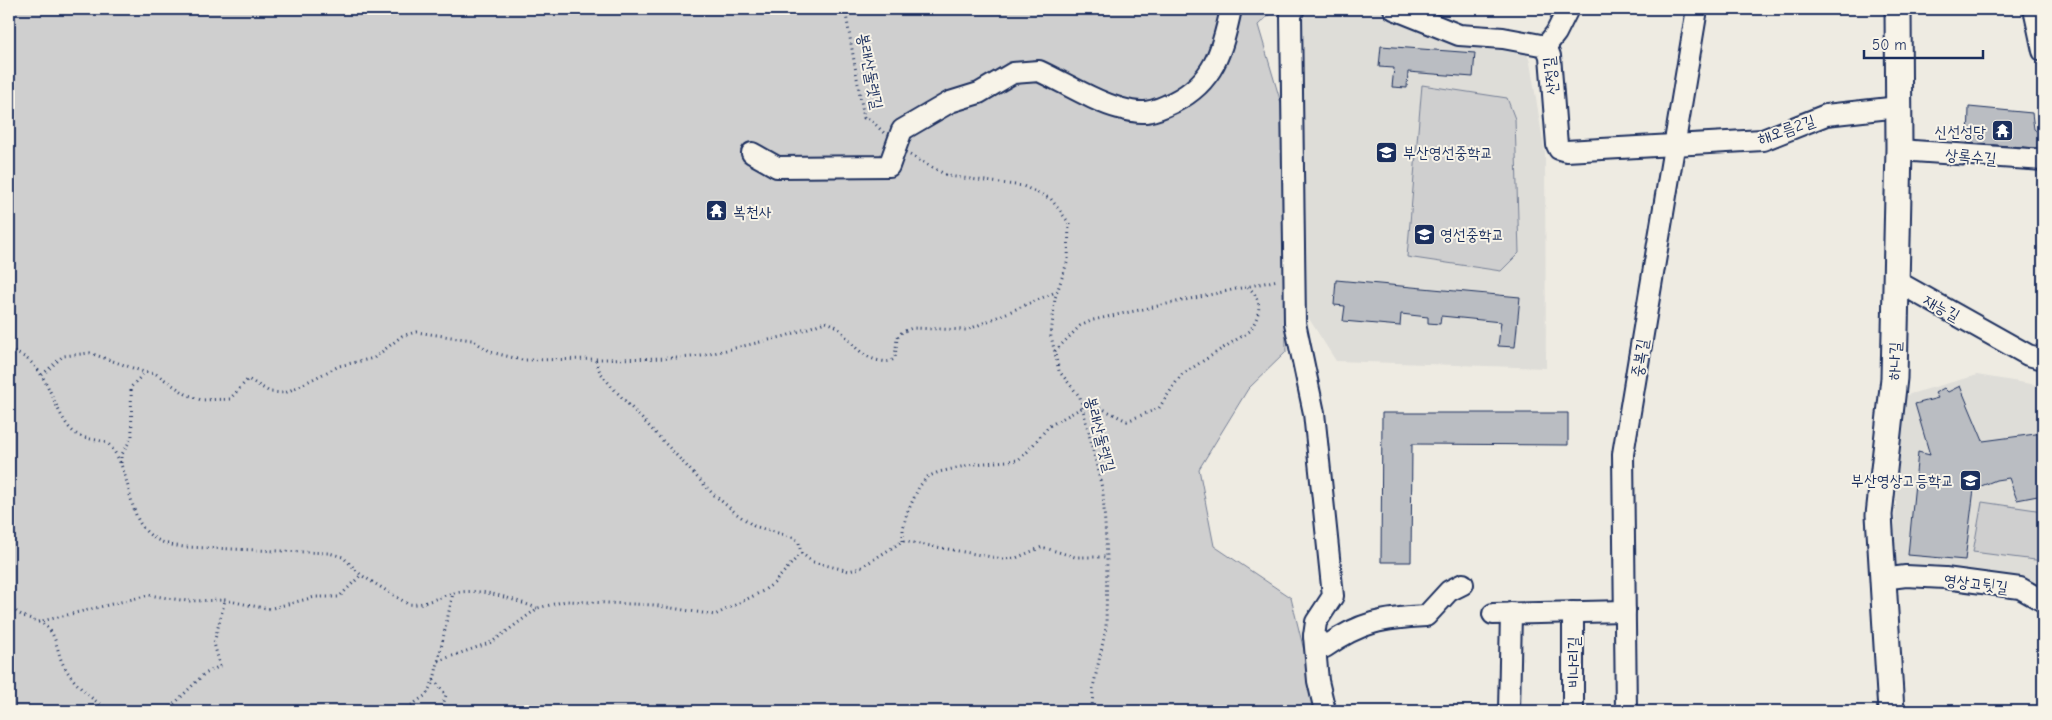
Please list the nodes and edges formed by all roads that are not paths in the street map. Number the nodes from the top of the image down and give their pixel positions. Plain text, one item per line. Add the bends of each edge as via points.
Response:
1 (1231, 9) edge
2 (1294, 9) edge
3 (1394, 9) edge
4 (1568, 9) edge
5 (1697, 9) edge
6 (1898, 9) edge
7 (2034, 11) edge
8 (1546, 46) junction
9 (2043, 51) edge
10 (1899, 107) junction
11 (1673, 146) junction
12 (1899, 150) junction
13 (752, 153) dead end
14 (2043, 160) edge
15 (1896, 282) junction
16 (2043, 359) edge
17 (1882, 579) junction
18 (1462, 584) dead end
19 (2043, 601) edge
20 (1573, 612) junction
21 (1625, 612) junction
22 (1314, 636) junction
23 (1325, 711) edge
24 (1509, 711) edge
25 (1573, 711) edge
26 (1626, 711) edge
27 (1891, 711) edge

1 - 13 street via 1224,40 1209,75 1191,93 1151,113 1117,108 1039,71 1020,72 979,93 950,102 902,130 889,166 777,166
2 - 22 street via 1291,15 1295,324 1314,413 1334,596 1316,622
3 - 8 street, 산정길 via 1458,35 1503,38
4 - 8 street
5 - 11 street, 중복길
6 - 10 main road, 하나길
7 - 9 street
8 - 11 street, 산정길 via 1550,56 1559,149
10 - 11 street, 해오름2길 via 1826,114 1763,140
10 - 12 main road, 하나길
11 - 21 street, 중복길 via 1623,454
12 - 14 street, 상록수길
12 - 15 main road, 하나길
15 - 16 street, 재능길 via 2028,355
15 - 17 main road, 하나길 via 1894,378 1879,515
17 - 19 street, 영상고뒷길 via 1906,576 1945,578 2020,588
17 - 27 main road, 하나길
18 - 22 street via 1449,591 1426,616 1391,617 1348,631 1325,647
20 - 21 street
20 - 24 street via 1502,614
20 - 25 street, 비나리길
21 - 26 street, 중복길
22 - 23 street via 1318,681

